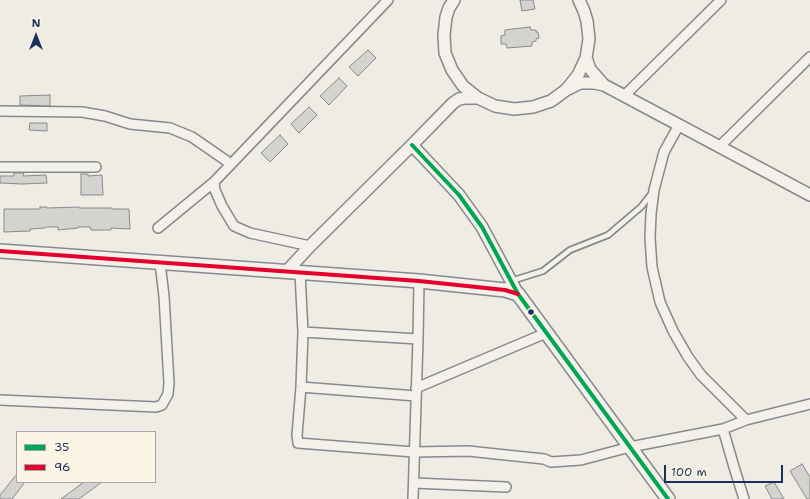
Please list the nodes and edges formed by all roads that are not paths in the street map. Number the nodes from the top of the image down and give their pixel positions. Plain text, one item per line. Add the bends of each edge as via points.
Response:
1 (388, 0) edge
2 (578, 0) edge
3 (721, 0) edge
4 (449, 3) edge
5 (810, 57) edge
6 (586, 58) junction
7 (456, 78) junction
8 (604, 85) junction
9 (566, 90) junction
10 (624, 96) junction
11 (478, 98) junction
12 (453, 103) junction
13 (0, 111) edge
14 (678, 125) junction
15 (412, 145) junction
16 (719, 146) junction
17 (231, 164) junction
18 (0, 167) edge
19 (96, 167) dead end
20 (214, 182) junction
21 (654, 190) junction
22 (810, 195) edge
23 (158, 228) dead end
24 (310, 246) junction
25 (0, 251) edge
26 (160, 263) junction
27 (286, 272) junction
28 (300, 273) junction
29 (418, 281) junction
30 (511, 281) junction
31 (518, 294) junction
32 (303, 332) junction
33 (546, 333) junction
34 (418, 339) junction
35 (301, 388) junction
36 (416, 392) junction
37 (0, 400) edge
38 (810, 404) edge
39 (746, 420) junction
40 (723, 428) junction
41 (630, 447) junction
42 (414, 452) junction
43 (414, 483) junction
44 (506, 487) dead end
45 (413, 499) edge
46 (668, 499) edge
47 (744, 499) edge

1 - 17 street
2 - 6 street via 589,30
3 - 10 street
4 - 7 street via 444,26 444,44 448,62
5 - 16 street
6 - 8 street via 590,69
6 - 9 street via 578,75
7 - 11 street
7 - 12 street via 457,92
8 - 9 street via 580,83
8 - 10 street
9 - 11 street via 546,103 524,109 495,106
10 - 14 street
11 - 12 street via 459,99
12 - 15 street
13 - 17 street via 82,112 130,124 170,128 192,136
14 - 16 street
14 - 21 street via 664,152
15 - 24 street
15 - 30 street via 459,195 482,227
16 - 22 street
17 - 20 street
18 - 19 street
20 - 23 street
20 - 24 street via 222,206 234,226 250,233
21 - 30 lane via 641,207 608,235 570,250 543,271
21 - 39 street via 650,238 652,267 660,302 672,331 701,375
24 - 27 street
25 - 26 main road
26 - 27 main road
26 - 37 street via 169,383 168,394 162,405 156,407
27 - 28 main road
28 - 29 main road
28 - 32 street
29 - 31 main road via 505,290
29 - 34 street
30 - 31 street
31 - 33 main road
32 - 34 street
32 - 35 street
33 - 36 street
33 - 41 main road
34 - 36 street
35 - 36 street
35 - 42 street via 298,443
36 - 42 street
38 - 39 street
39 - 40 street
40 - 41 street
40 - 47 street
41 - 42 street via 581,460 551,462 544,459 468,451
41 - 46 main road
42 - 43 street
43 - 44 street
43 - 45 street

